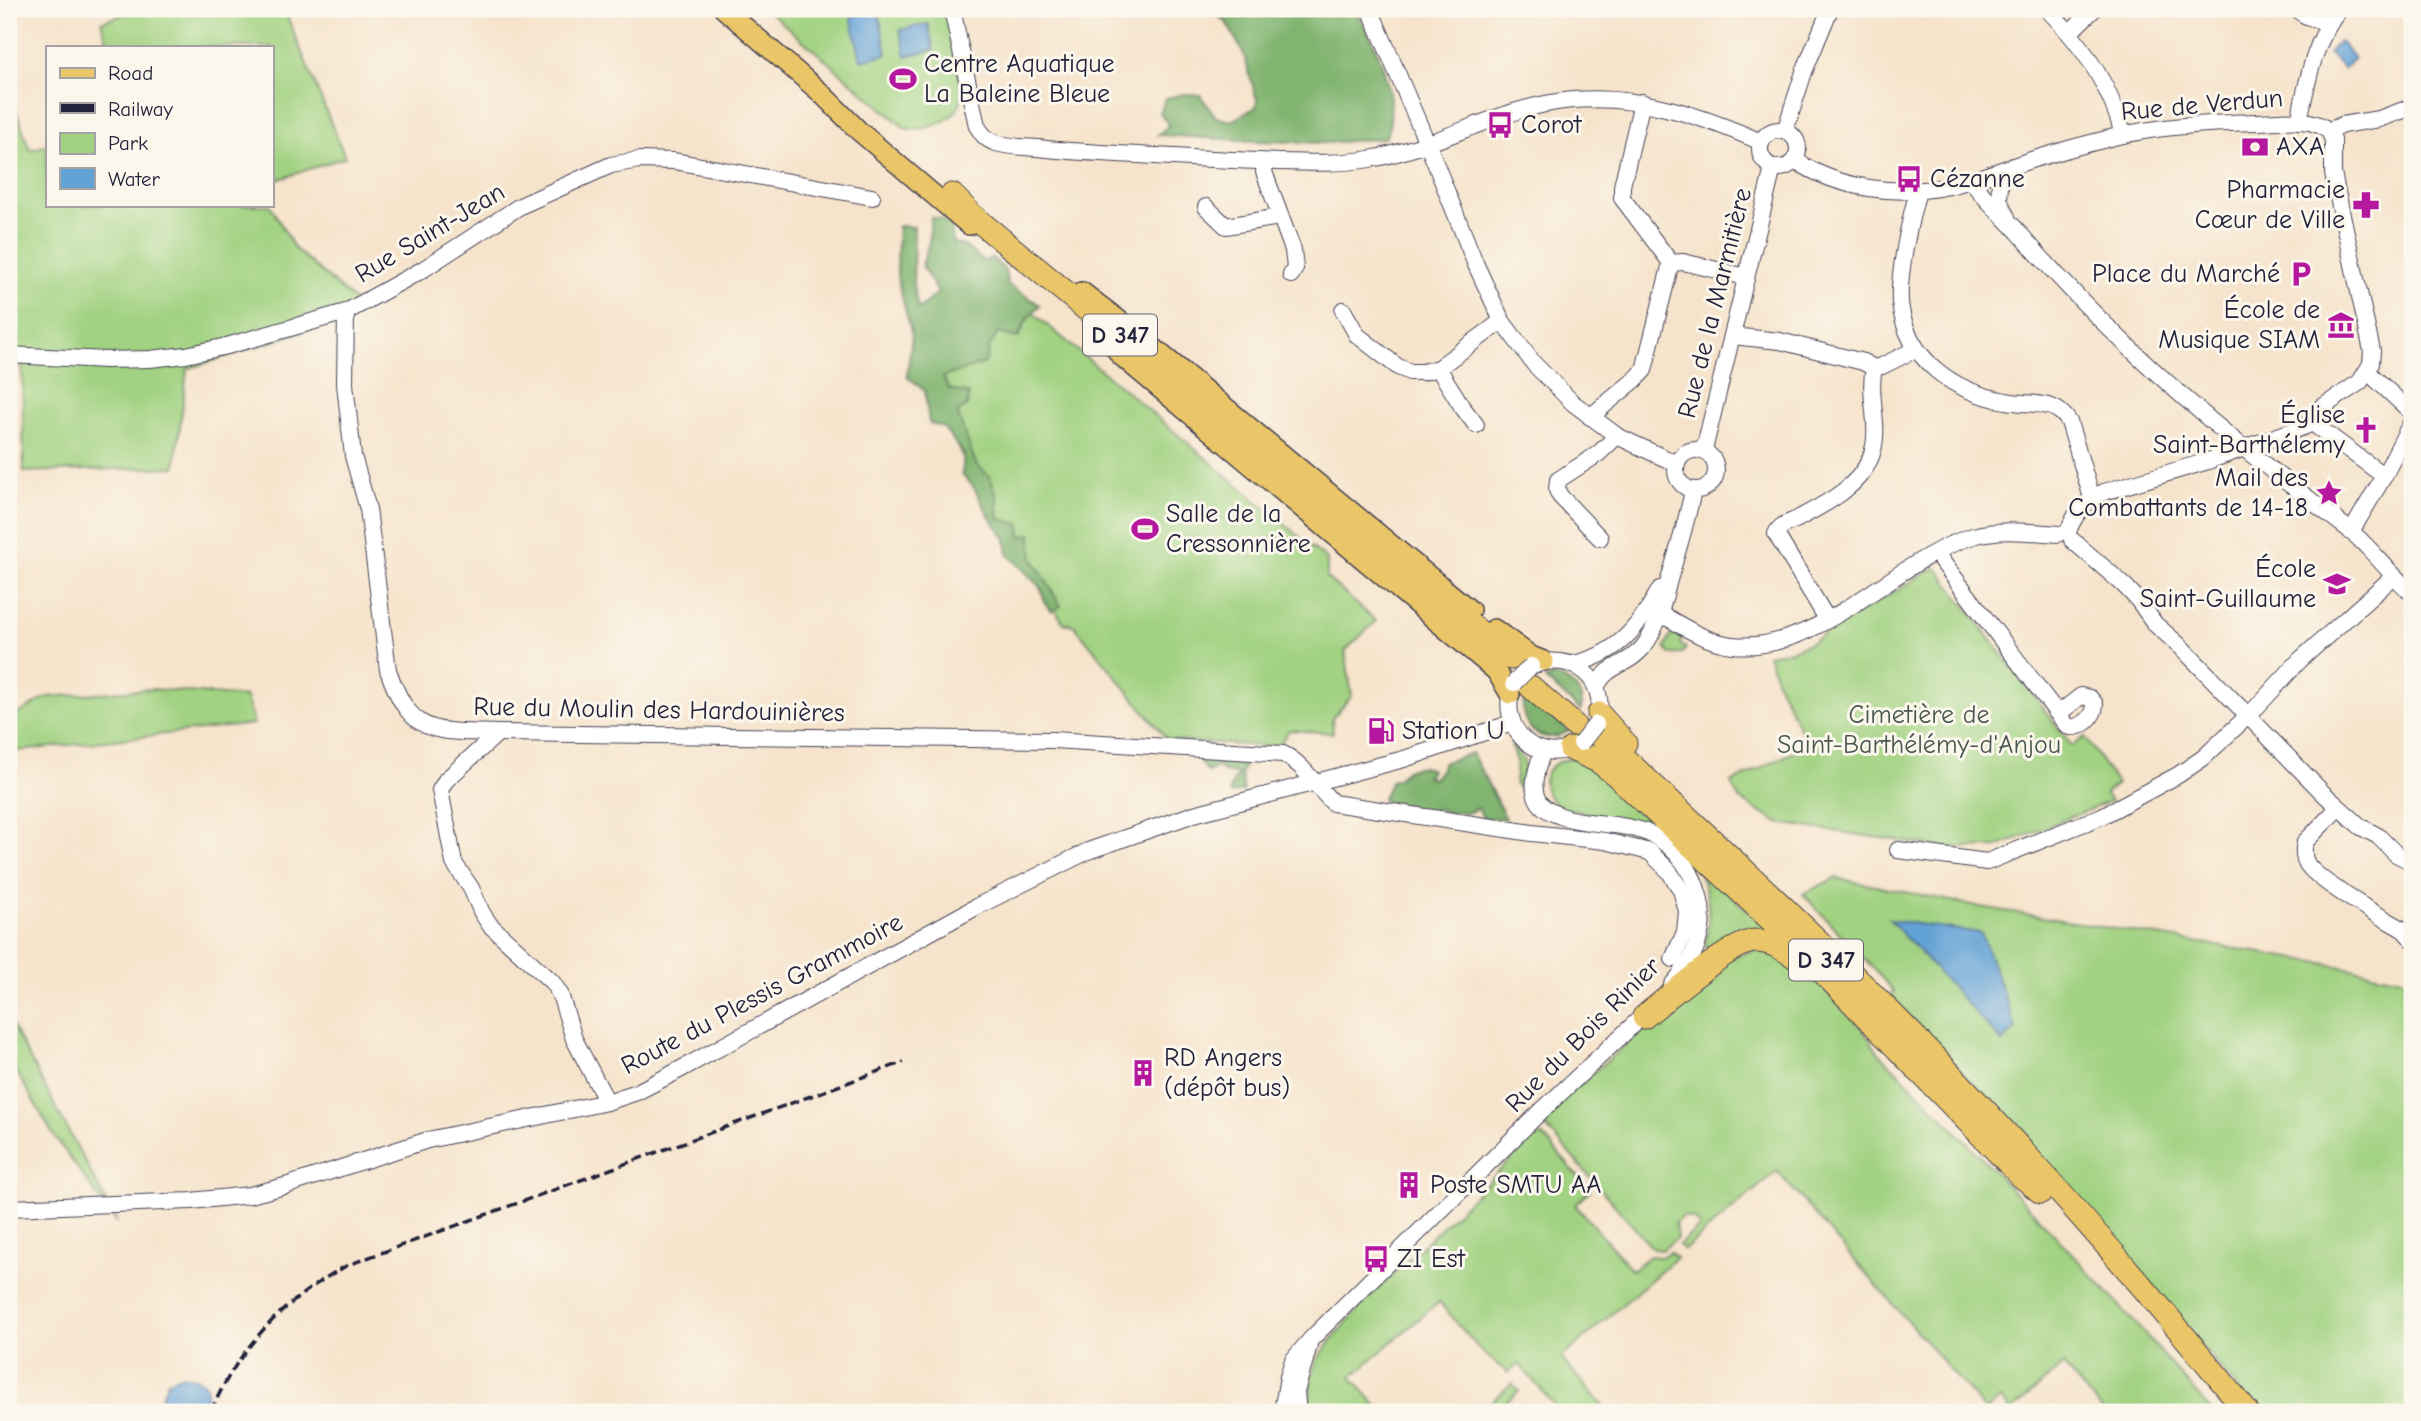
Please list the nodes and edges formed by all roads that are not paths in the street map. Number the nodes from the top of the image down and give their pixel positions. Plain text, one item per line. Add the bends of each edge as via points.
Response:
1 (724, 9) edge
2 (952, 9) edge
3 (1370, 9) edge
4 (1830, 9) edge
5 (2047, 9) edge
6 (2094, 9) edge
7 (2298, 9) edge
8 (2340, 9) edge
9 (2328, 24) junction
10 (2070, 32) junction
11 (820, 92) junction
12 (1642, 102) junction
13 (2412, 107) edge
14 (2299, 121) junction
15 (1785, 131) junction
16 (2329, 131) junction
17 (2123, 135) junction
18 (1761, 142) junction
19 (1427, 144) junction
20 (1795, 160) junction
21 (1266, 162) junction
22 (1773, 167) junction
23 (1998, 172) junction
24 (1971, 180) junction
25 (1918, 191) junction
26 (952, 195) junction
27 (872, 197) dead end
28 (1206, 207) dead end
29 (1280, 217) junction
30 (2008, 219) junction
31 (1671, 263) junction
32 (1291, 275) dead end
33 (1746, 277) junction
34 (1343, 310) dead end
35 (346, 312) junction
36 (1502, 321) junction
37 (1732, 336) junction
38 (1108, 337) junction
39 (1916, 349) junction
40 (9, 355) edge
41 (1438, 368) junction
42 (1874, 368) junction
43 (2368, 372) junction
44 (2412, 413) edge
45 (1590, 417) junction
46 (2412, 421) edge
47 (2311, 422) junction
48 (1476, 425) dead end
49 (1617, 436) junction
50 (2244, 448) junction
51 (1704, 450) junction
52 (1677, 464) junction
53 (2385, 476) junction
54 (1693, 490) junction
55 (2092, 498) junction
56 (2351, 532) junction
57 (2066, 534) junction
58 (1600, 538) dead end
59 (1938, 552) junction
60 (1674, 562) junction
61 (2393, 577) junction
62 (2412, 593) edge
63 (1659, 613) junction
64 (1827, 619) junction
65 (1572, 664) junction
66 (1523, 674) junction
67 (1596, 688) junction
68 (2058, 714) dead end
69 (2248, 716) junction
70 (1512, 723) junction
71 (1587, 731) junction
72 (498, 733) junction
73 (1543, 750) junction
74 (1312, 781) junction
75 (2338, 808) junction
76 (1898, 850) dead end
77 (2412, 862) edge
78 (2412, 939) edge
79 (1673, 959) dead end
80 (1644, 1017) junction
81 (1866, 1019) junction
82 (607, 1102) junction
83 (2041, 1192) junction
84 (9, 1208) edge
85 (1311, 1339) junction
86 (1282, 1412) edge
87 (1298, 1412) edge
88 (2227, 1412) edge
89 (2247, 1412) edge

1 - 11 main road, D 347
2 - 21 street via 974,116 982,136 993,142 1065,151
3 - 19 street
4 - 15 street
5 - 10 street
6 - 10 street
7 - 9 street
8 - 9 street
9 - 14 street via 2314,57
10 - 17 street via 2099,77
11 - 26 main road
11 - 38 main road, D 347 via 953,212
12 - 18 street via 1702,117
12 - 19 street via 1573,100 1533,106
12 - 31 street via 1622,198
13 - 16 street
14 - 16 street, Rue de Verdun
14 - 17 street, Rue de Verdun via 2218,123
15 - 18 street via 1770,132
15 - 20 street via 1797,145
16 - 43 street via 2334,181 2372,351
17 - 23 street, Rue de Verdun
18 - 22 street via 1761,157
19 - 21 street via 1370,159
19 - 36 street
20 - 22 street via 1783,168
20 - 25 street, Rue de Verdun via 1847,182
21 - 29 street via 1264,172
22 - 33 street, Rue de la Marmitière
23 - 24 street, Rue de Verdun
23 - 30 street via 1999,200
24 - 25 street, Rue de Verdun
24 - 30 street via 1981,196
25 - 39 street via 1900,301
26 - 66 highway, D 347
26 - 66 main road via 1137,334 1531,656
27 - 35 street, Rue Saint-Jean via 674,160 611,165 520,206 422,270
28 - 29 street via 1226,226
29 - 32 street via 1293,250
30 - 50 street via 2106,326
31 - 33 street
31 - 45 street via 1644,370
33 - 37 street, Rue de la Marmitière
34 - 41 street via 1357,335 1398,367 1410,372
35 - 40 street, Rue Saint-Jean via 186,355 150,359
35 - 72 street, Rue du Moulin des Hardouinières via 345,384 353,456 368,509 388,670 395,690 427,727
36 - 41 street
36 - 45 street via 1546,378
37 - 42 street via 1780,341
37 - 51 street, Rue de la Marmitière
38 - 66 highway, D 347
38 - 66 main road via 1130,364 1496,671
39 - 42 street
39 - 55 street via 1939,374 1969,392 2047,404 2064,414
41 - 48 street
42 - 64 street via 1871,398 1877,432 1870,460 1846,489 1780,526 1776,534
43 - 44 street
43 - 47 street via 2356,386 2321,408
45 - 49 street
46 - 53 street
47 - 50 street
47 - 53 street
49 - 52 street
49 - 58 street via 1558,480 1560,496
50 - 55 street
50 - 56 street
51 - 52 street via 1684,453
51 - 54 street via 1714,459 1717,472 1706,488
52 - 54 street via 1680,481
53 - 56 street
54 - 60 street
55 - 57 street via 2076,514
56 - 61 street
57 - 59 street via 1995,531
57 - 69 street via 2131,592 2155,624
59 - 64 street
59 - 68 street
60 - 63 street
60 - 65 street via 1631,632 1604,655
61 - 62 street
61 - 69 street via 2300,660
63 - 64 street via 1701,636 1731,645 1782,640
63 - 67 street via 1646,644 1607,671
65 - 66 street via 1558,660
65 - 67 street
66 - 70 street via 1508,709
66 - 71 highway, D 347
67 - 71 street via 1600,701
69 - 75 street
69 - 76 street via 2178,775 2102,816 1987,862
70 - 73 street via 1519,736
70 - 74 street, Route du Plessis Grammoire via 1404,759
71 - 73 street via 1557,751
71 - 81 highway via 1598,761 1785,933
71 - 83 highway, D 347 via 1840,974
71 - 89 highway via 1619,738 1837,946 2065,1197
72 - 74 street, Rue du Moulin des Hardouinières via 1080,742 1283,754 1296,760
72 - 82 street via 440,790 454,863 490,925 560,994 574,1039
73 - 80 street, Rue du Bois Rinier via 1535,790 1544,807 1578,821 1637,829 1661,839 1678,854 1697,889 1702,928 1690,962
74 - 79 street, Rue du Moulin des Hardouinières via 1333,803 1605,841 1650,852 1681,890 1687,911 1685,932
74 - 82 street, Route du Plessis Grammoire via 1129,835 1065,861 670,1075
75 - 77 street
75 - 78 street via 2305,842 2307,863
80 - 81 highway via 1726,952 1755,941 1770,943 1800,960
80 - 85 street, Rue du Bois Rinier via 1534,1118
81 - 83 highway
82 - 84 street, Route du Plessis Grammoire via 428,1140 250,1195
83 - 88 highway, D 347
85 - 86 street, Rue du Bois Rinier via 1293,1360
85 - 87 street, Rue du Bois Rinier via 1296,1392

